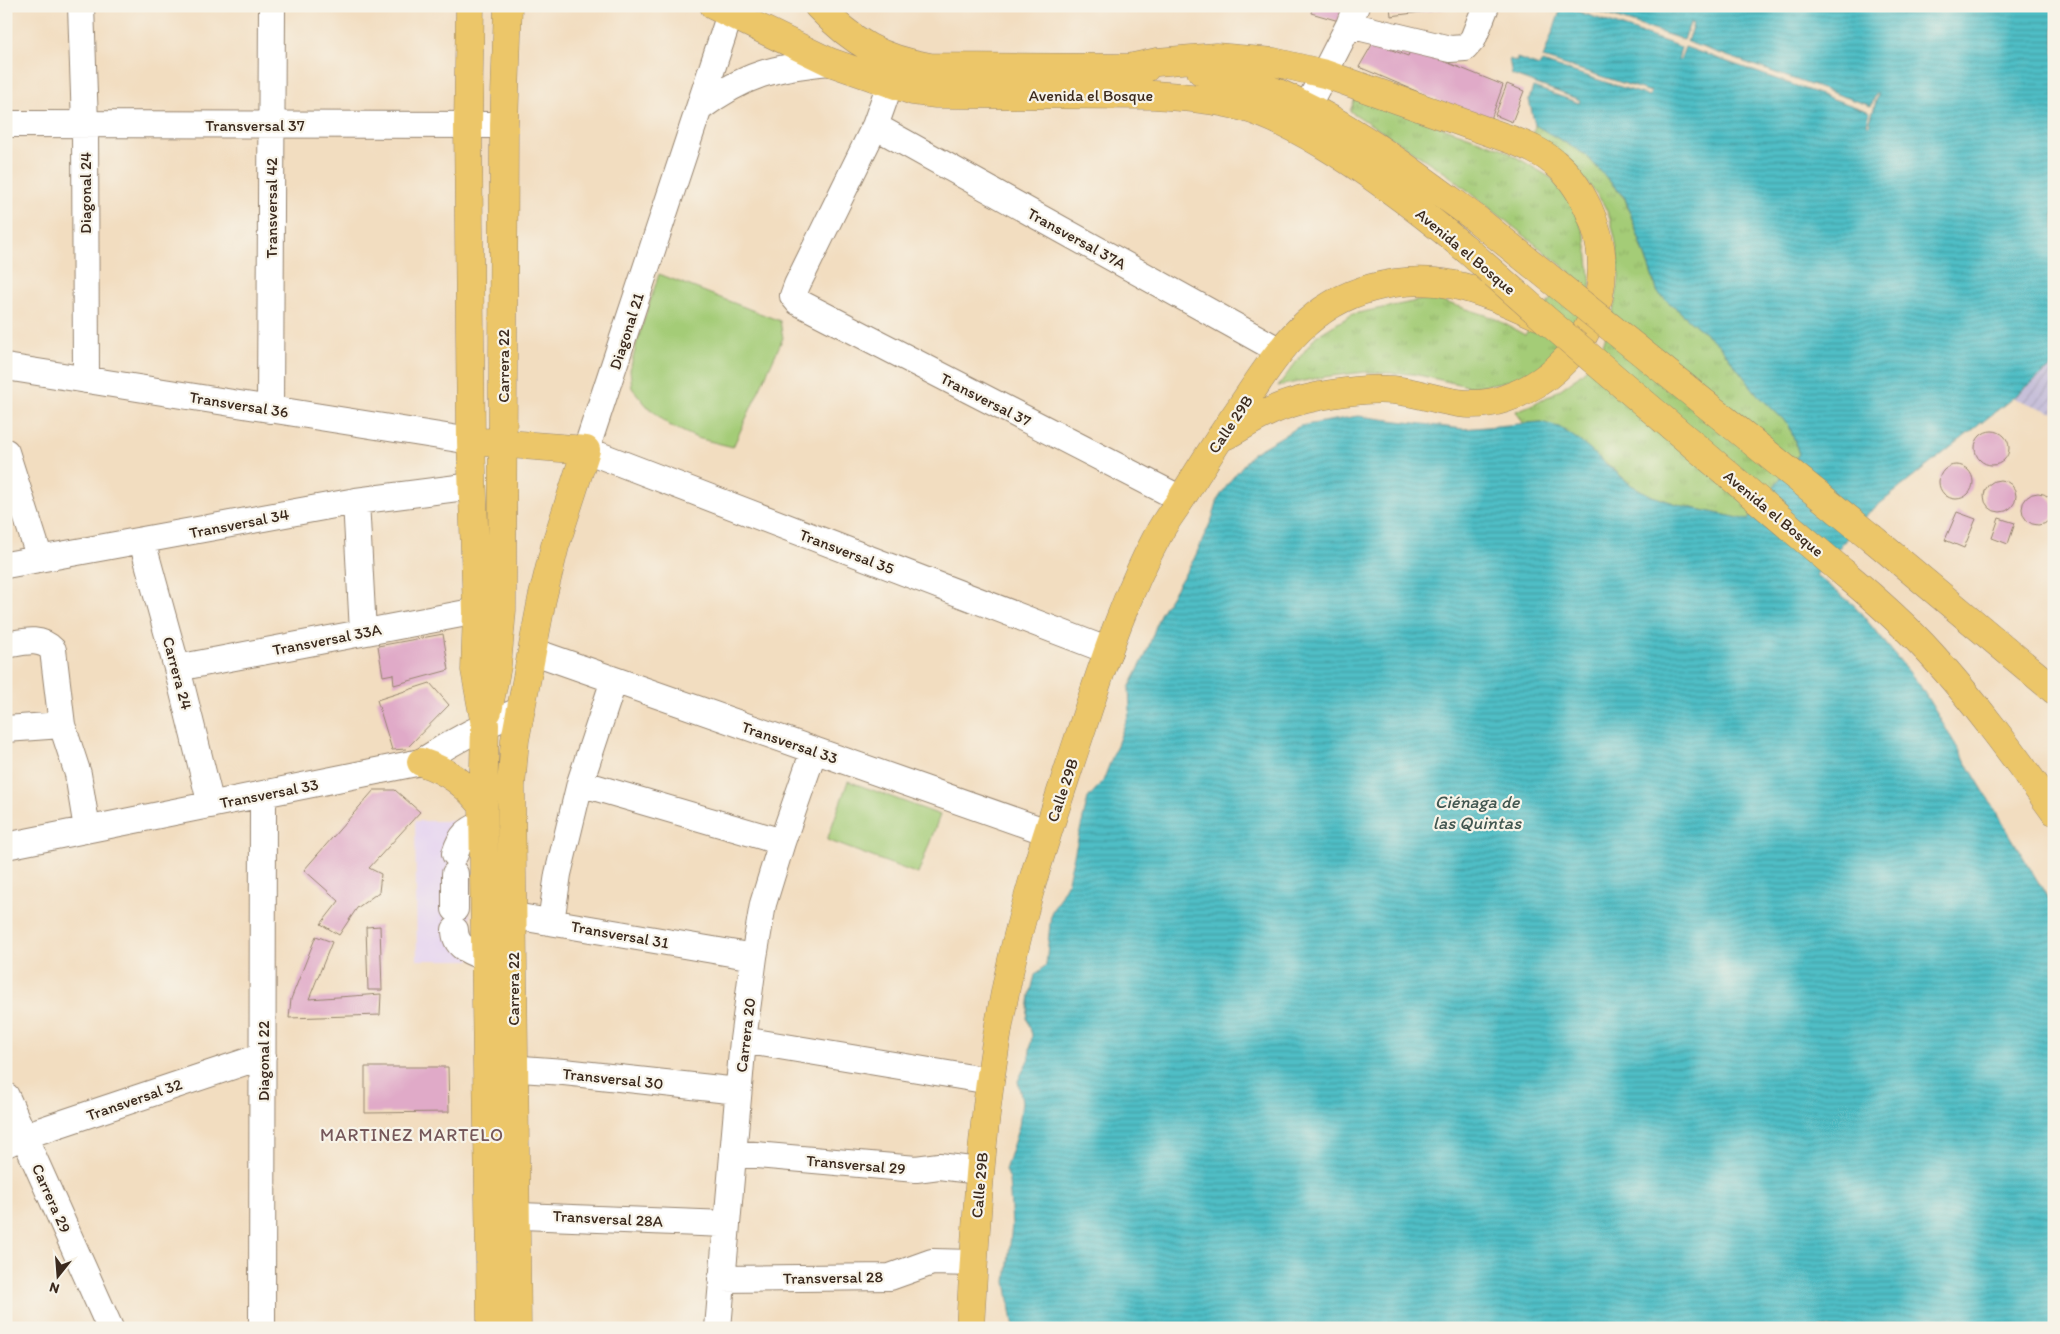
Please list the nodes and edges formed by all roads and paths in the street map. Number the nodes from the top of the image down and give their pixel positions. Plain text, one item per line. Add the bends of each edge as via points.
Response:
1 (81, 6) edge
2 (272, 6) edge
3 (470, 6) edge
4 (508, 6) edge
5 (818, 6) edge
6 (1486, 6) edge
7 (722, 10) edge
8 (1352, 16) edge
9 (830, 62) junction
10 (1129, 68) junction
11 (1325, 74) junction
12 (890, 84) junction
13 (1308, 106) junction
14 (700, 108) junction
15 (6, 124) edge
16 (85, 124) junction
17 (272, 125) junction
18 (468, 125) junction
19 (504, 125) junction
20 (875, 126) junction
21 (1544, 318) junction
22 (1280, 351) junction
23 (6, 367) edge
24 (86, 380) junction
25 (270, 410) junction
26 (1218, 440) junction
27 (471, 441) junction
28 (502, 444) junction
29 (586, 450) junction
30 (6, 452) edge
31 (473, 486) junction
32 (1181, 499) junction
33 (356, 501) junction
34 (142, 541) junction
35 (40, 559) junction
36 (6, 565) edge
37 (489, 610) junction
38 (363, 632) junction
39 (6, 645) edge
40 (1109, 650) junction
41 (532, 651) junction
42 (177, 668) junction
43 (614, 680) junction
44 (2054, 690) edge
45 (521, 710) junction
46 (485, 724) junction
47 (62, 725) junction
48 (6, 729) edge
49 (814, 750) junction
50 (421, 762) junction
51 (580, 783) junction
52 (263, 794) junction
53 (212, 804) junction
54 (2054, 811) edge
55 (483, 815) junction
56 (87, 830) junction
57 (1047, 832) junction
58 (782, 842) junction
59 (6, 846) edge
60 (485, 911) junction
61 (513, 915) junction
62 (551, 922) junction
63 (754, 957) junction
64 (486, 958) junction
65 (743, 1040) junction
66 (263, 1056) junction
67 (487, 1067) junction
68 (514, 1068) junction
69 (990, 1081) junction
70 (738, 1091) junction
71 (6, 1096) edge
72 (15, 1140) edge
73 (733, 1153) junction
74 (979, 1171) junction
75 (503, 1214) junction
76 (726, 1224) junction
77 (973, 1263) junction
78 (721, 1279) junction
79 (110, 1328) edge
80 (262, 1328) edge
81 (491, 1328) edge
82 (517, 1328) edge
83 (718, 1328) edge
84 (970, 1328) edge

1 - 16 street, Diagonal 24
2 - 17 street, Transversal 42
3 - 18 main road, Carrera 22
4 - 19 main road, Carrera 22
5 - 10 main road, Avenida el Bosque via 861,44 908,63 930,67
6 - 8 street via 1473,40 1465,48 1450,50
7 - 9 main road, Avenida el Bosque
7 - 14 street, Diagonal 21
8 - 11 street
9 - 12 main road, Avenida el Bosque
9 - 14 street via 774,69 747,78
10 - 11 main road via 1216,57 1274,62
10 - 13 main road, Avenida el Bosque via 1185,69 1230,75
11 - 13 street
11 - 26 main road via 1512,140 1540,152 1556,164 1584,198 1594,221 1602,250 1603,275 1599,299 1588,328 1561,366 1525,391 1478,404 1454,404 1392,390 1340,394 1272,410
12 - 20 street
12 - 21 main road, Avenida el Bosque, bridge via 936,94 1152,95 1187,97 1242,107 1293,127 1401,196
13 - 44 main road, Avenida el Bosque, bridge via 1408,169 1476,218 1872,538
14 - 29 street, Diagonal 21
15 - 16 street, Transversal 37
16 - 17 street, Transversal 37
16 - 24 street, Diagonal 24
17 - 18 street, Transversal 37
17 - 25 street, Transversal 42
18 - 19 street, Transversal 37
18 - 27 main road, Carrera 22
19 - 28 main road, Carrera 22
20 - 22 street, Transversal 37A
20 - 32 street, Transversal 37 via 793,296 798,302
21 - 22 main road, Calle 29B via 1481,291 1454,284 1398,283 1370,288 1319,312 1298,329
21 - 54 main road, Avenida el Bosque, bridge via 1889,611 1975,705
22 - 26 main road, Calle 29B
23 - 24 street, Transversal 36
24 - 25 street, Transversal 36
25 - 27 street, Transversal 36
26 - 32 main road, Calle 29B
27 - 28 main road
27 - 31 main road, Carrera 22
28 - 29 main road
28 - 37 main road, Carrera 22
29 - 40 street, Transversal 35
29 - 41 main road, Diagonal 21 via 555,546
30 - 35 street
31 - 33 street, Transversal 34
31 - 37 main road, Carrera 22 via 476,579
32 - 40 main road, Calle 29B via 1146,558
33 - 34 street, Transversal 34
33 - 38 street
34 - 35 street, Transversal 34
34 - 42 street, Carrera 24
35 - 36 street, Transversal 34
37 - 38 street, Transversal 33A
37 - 41 main road
37 - 46 main road, Carrera 22 via 475,670
38 - 42 street, Transversal 33A
39 - 47 street via 36,640 48,644 53,650
40 - 57 main road, Calle 29B
41 - 43 street, Transversal 33
41 - 45 main road, Carrera 22
42 - 53 street, Carrera 24
43 - 49 street, Transversal 33
43 - 51 street
45 - 46 street, Transversal 33
45 - 61 main road, Carrera 22 via 511,786
46 - 50 street, Transversal 33
46 - 55 main road, Carrera 22
47 - 48 street
47 - 56 street via 78,774
49 - 57 street, Transversal 33
49 - 58 street, Carrera 20
50 - 52 street, Transversal 33
50 - 55 main road via 457,778 471,791
51 - 58 street
51 - 62 street via 558,874
52 - 53 street, Transversal 33
52 - 66 street, Diagonal 22
53 - 56 street, Transversal 33
55 - 60 main road, Carrera 22
55 - 64 street via 459,841 455,864 455,938 458,945
56 - 59 street, Transversal 33
57 - 69 main road, Calle 29B via 1013,954
58 - 63 street, Carrera 20 via 763,904
60 - 61 street, Transversal 31
60 - 64 main road, Carrera 22
61 - 62 street, Transversal 31
61 - 68 main road, Carrera 22
62 - 63 street, Transversal 31
63 - 65 street, Carrera 20
64 - 67 main road, Carrera 22
65 - 69 street
65 - 70 street, Carrera 20
66 - 72 street, Transversal 32
66 - 80 street, Diagonal 22
67 - 68 street, Transversal 30
67 - 75 main road, Carrera 22
68 - 70 street, Transversal 30
68 - 75 main road, Carrera 22
69 - 74 main road, Calle 29B
70 - 73 street, Carrera 20
71 - 72 street, Carrera 29
72 - 79 street, Carrera 29
73 - 74 street, Transversal 29 via 916,1170 939,1166
73 - 76 street, Carrera 20
74 - 77 main road, Calle 29B
75 - 76 street, Transversal 28A
75 - 81 main road, Carrera 22
75 - 82 main road, Carrera 22
76 - 78 street, Carrera 20
77 - 78 street, Transversal 28 via 932,1262 890,1277
77 - 84 main road, Calle 29B
78 - 83 street, Carrera 20

